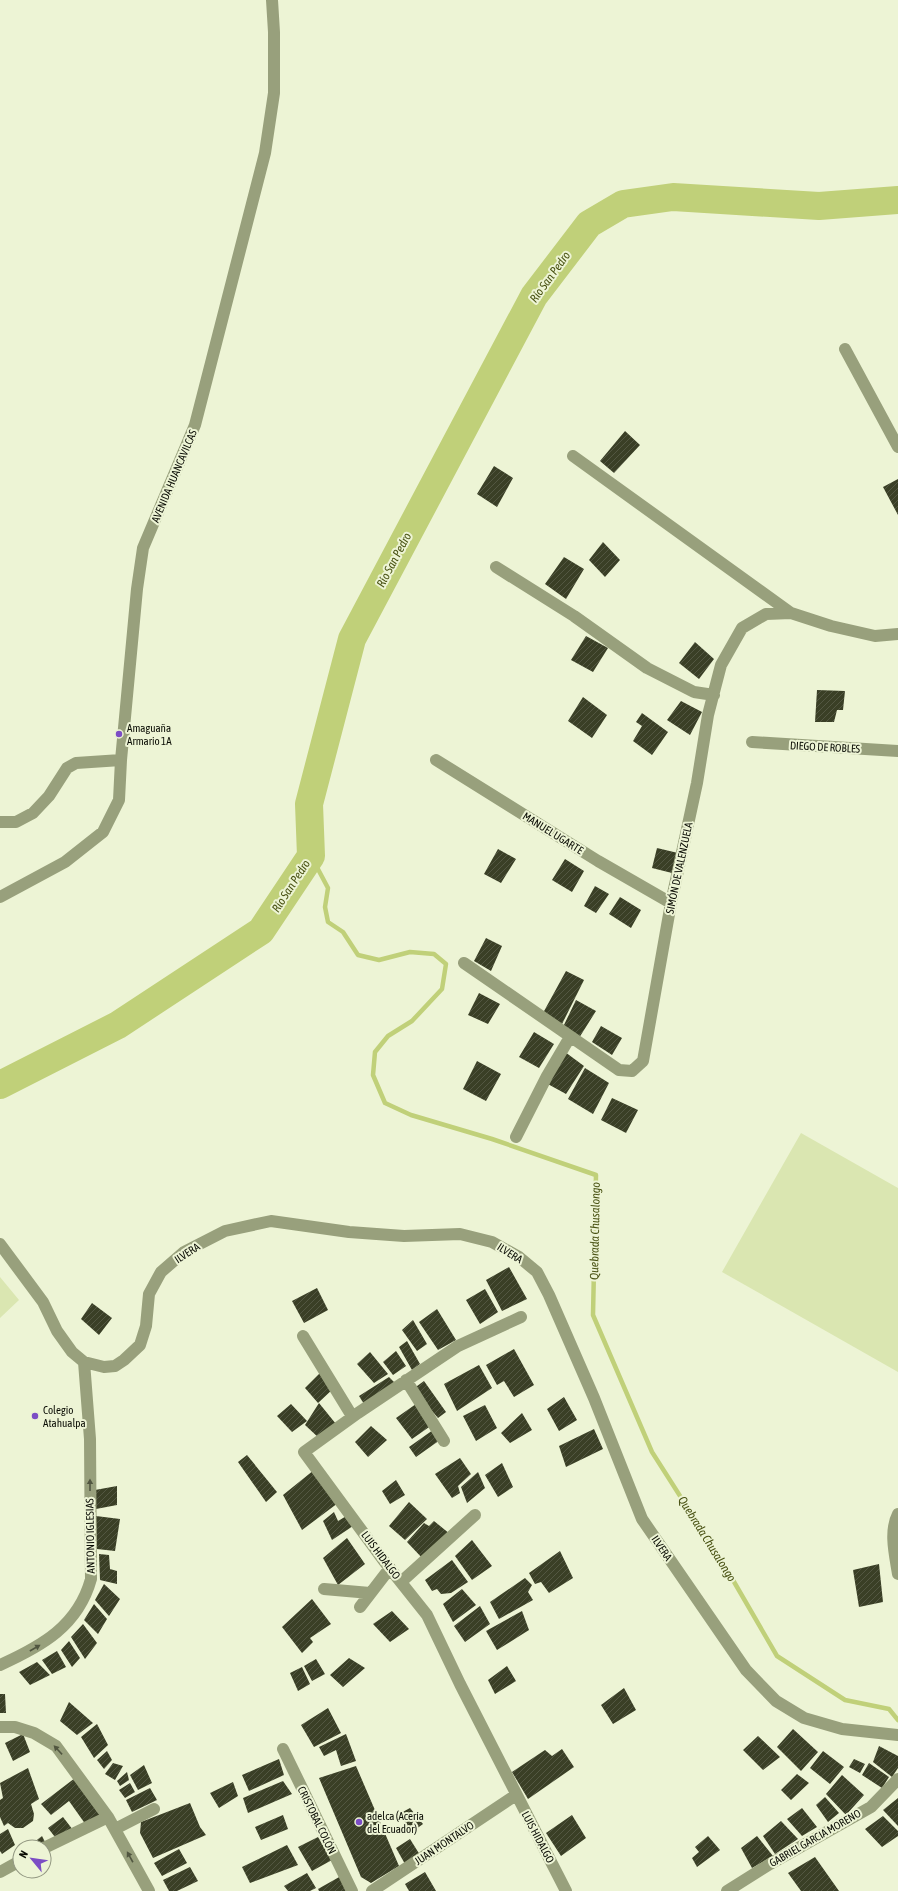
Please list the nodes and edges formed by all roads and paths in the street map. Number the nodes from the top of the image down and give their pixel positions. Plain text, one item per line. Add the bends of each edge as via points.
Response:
1 (272, 0) edge
2 (845, 349) dead end
3 (898, 447) edge
4 (573, 456) dead end
5 (496, 567) dead end
6 (791, 613) junction
7 (898, 634) edge
8 (714, 695) junction
9 (752, 742) dead end
10 (898, 751) edge
11 (121, 760) junction
12 (436, 760) dead end
13 (0, 822) edge
14 (0, 897) edge
15 (671, 903) junction
16 (464, 963) dead end
17 (570, 1037) junction
18 (516, 1137) dead end
19 (0, 1244) edge
20 (521, 1317) dead end
21 (303, 1336) dead end
22 (84, 1362) junction
23 (406, 1380) junction
24 (352, 1416) junction
25 (444, 1441) dead end
26 (898, 1514) edge
27 (475, 1515) dead end
28 (390, 1568) junction
29 (898, 1574) edge
30 (401, 1582) junction
31 (324, 1589) dead end
32 (370, 1593) junction
33 (360, 1607) dead end
34 (0, 1665) edge
35 (0, 1727) edge
36 (898, 1735) edge
37 (283, 1749) dead end
38 (898, 1779) edge
39 (516, 1795) junction
40 (154, 1809) dead end
41 (108, 1817) junction
42 (114, 1829) junction
43 (52, 1844) edge
44 (12, 1865) edge
45 (0, 1872) edge
46 (150, 1891) edge
47 (352, 1891) edge
48 (372, 1891) edge
49 (566, 1891) edge
50 (727, 1891) edge

1 - 11 street, AVENIDA HUANCAVILCAS via 274,93 265,153 195,426 143,548
2 - 3 street
4 - 6 street
5 - 8 street via 574,616 654,672 694,692
6 - 7 street, SIMÓN DE VALENZUELA via 875,636
6 - 8 street, SIMÓN DE VALENZUELA via 766,614 742,628 721,665
8 - 15 street, SIMÓN DE VALENZUELA
9 - 10 street, DIEGO DE ROBLES
11 - 13 street via 76,763 67,768 49,796 34,813 16,822
11 - 14 street, AVENIDA HUANCAVILCAS via 119,800 103,832 65,862
12 - 15 street, MANUEL UGARTE via 598,861
15 - 17 street, SIMÓN DE VALENZUELA via 643,1061 632,1071 619,1070
16 - 17 street, SIMÓN DE VALENZUELA
17 - 18 street
19 - 22 street, ILVERA via 43,1302 57,1331 72,1352
20 - 23 street, LUIS HIDALGO via 458,1346
21 - 24 street
34 -> 22 street, ANTONIO IGLESIAS via 36,1648 59,1632 87,1594 91,1579 90,1439
22 - 36 street, ILVERA via 104,1367 115,1366 124,1360 140,1345 146,1326 149,1294 161,1272 184,1252 225,1231 271,1220 349,1232 404,1236 460,1234 492,1242 519,1257 537,1272 550,1295 594,1398 642,1519 746,1670 776,1701 804,1718 842,1729
23 - 24 street, LUIS HIDALGO
23 - 25 street
24 - 28 street, LUIS HIDALGO via 304,1452
26 - 29 street via 894,1521 894,1546
27 - 30 street
28 - 30 street, LUIS HIDALGO
28 - 32 street
30 - 39 street, LUIS HIDALGO via 427,1616
31 - 32 street
32 - 33 street
41 -> 35 street via 56,1746 34,1733 15,1727
37 - 47 street, CRISTOBAL COLÓN
38 - 50 street, GABRIEL GARCIA MORENO via 871,1807
39 - 48 street, JUAN MONTALVO
39 - 49 street, LUIS HIDALGO
40 - 42 street
41 - 42 street
41 - 43 street
46 -> 42 street
44 - 45 street

